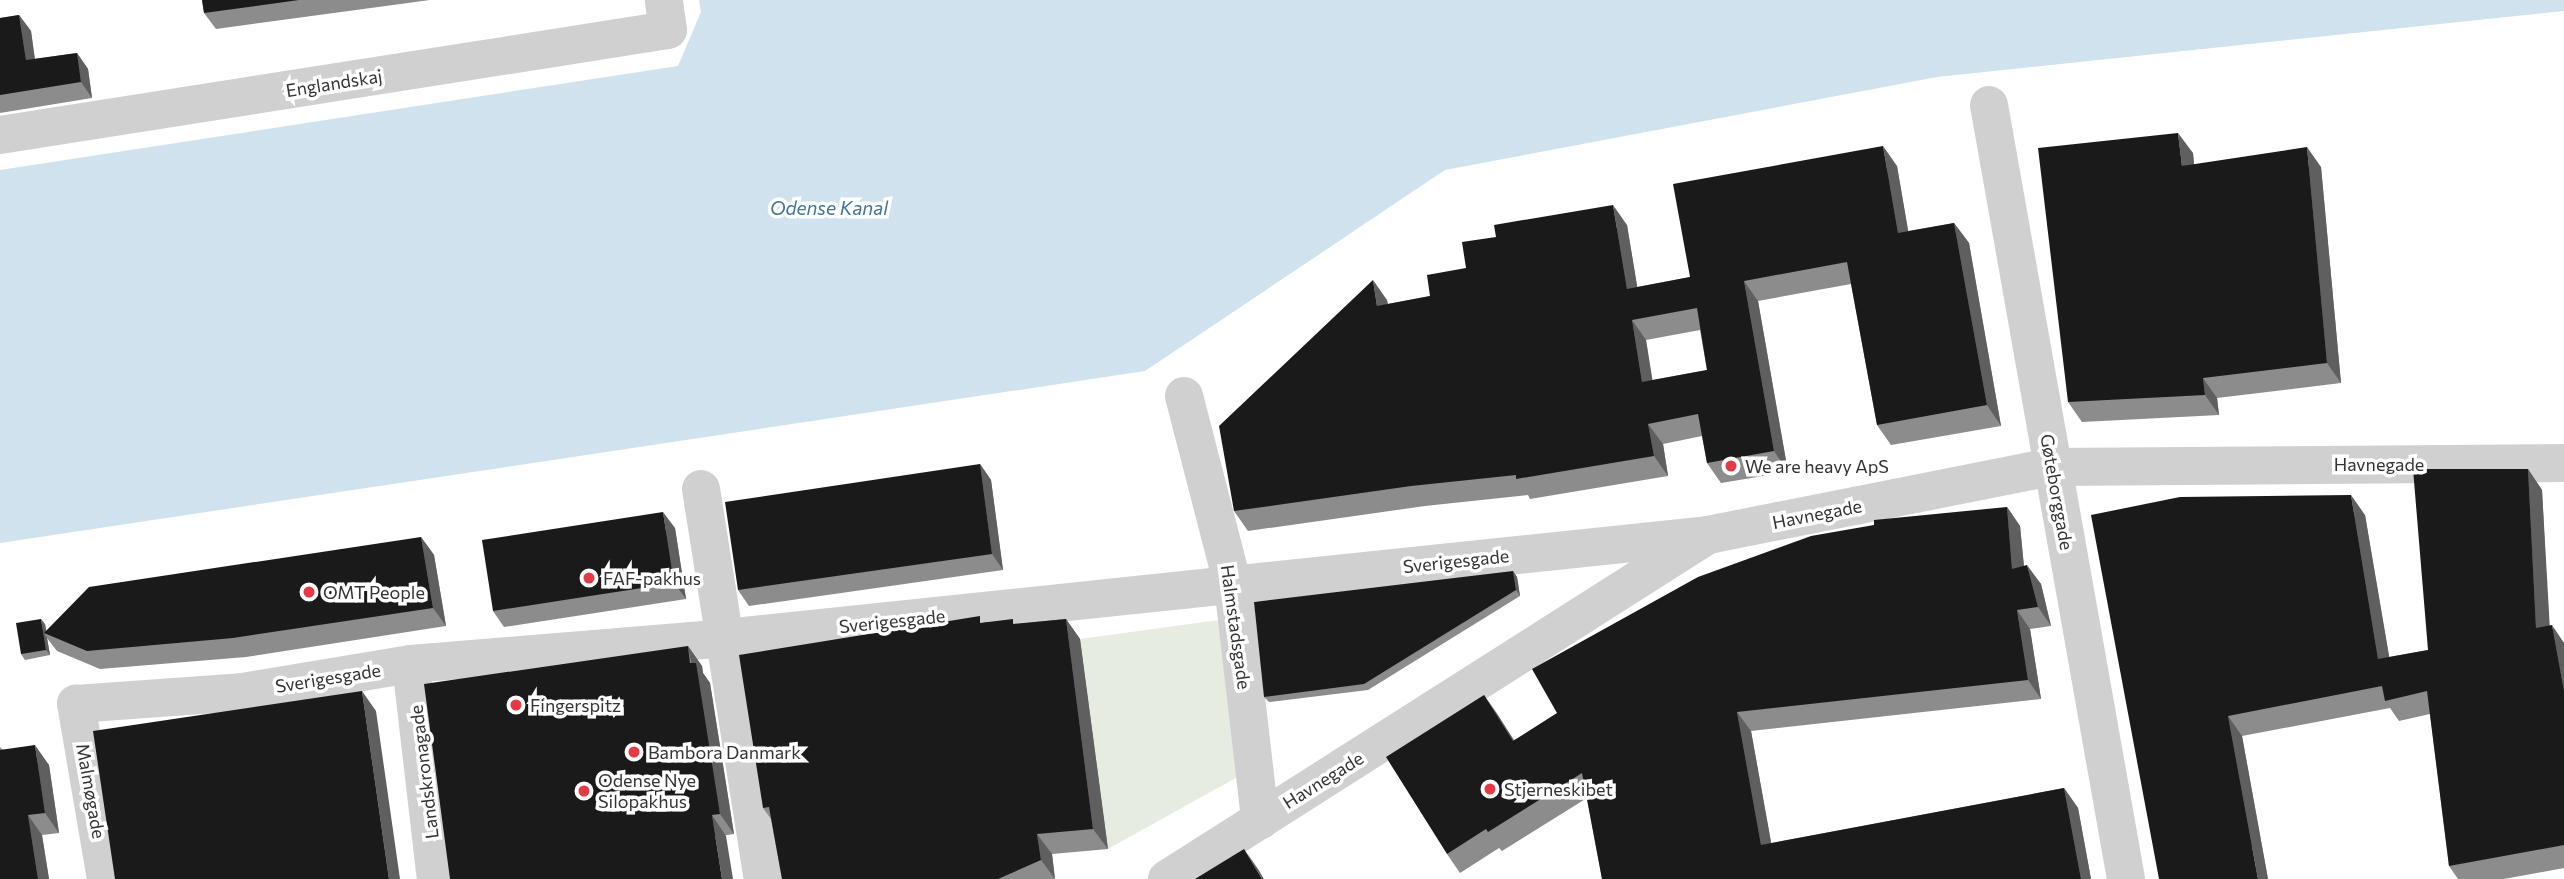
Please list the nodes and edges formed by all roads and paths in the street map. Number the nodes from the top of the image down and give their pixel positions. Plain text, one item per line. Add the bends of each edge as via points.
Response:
1 (666, 15) edge
2 (1989, 105) dead end
3 (0, 135) edge
4 (1184, 396) dead end
5 (2564, 463) edge
6 (2052, 467) junction
7 (701, 489) dead end
8 (1708, 535) junction
9 (1233, 585) junction
10 (725, 638) junction
11 (411, 664) junction
12 (76, 704) joint
13 (1260, 820) junction
14 (106, 879) edge
15 (436, 879) edge
16 (763, 879) edge
17 (1167, 879) edge
18 (2126, 879) edge

1 - 3 street, Englandskaj
2 - 6 street, Gøteborggade
4 - 9 street, Halmstadsgade
5 - 6 street, Havnegade
6 - 8 street, Havnegade
6 - 18 street, Gøteborggade
7 - 10 street
8 - 9 street, Sverigesgade
8 - 13 street, Havnegade
9 - 10 street, Sverigesgade
9 - 13 street, Halmstadsgade
10 - 11 street, Sverigesgade
10 - 16 street
11 - 12 street, Sverigesgade via 242,692
11 - 15 street, Landskronagade
12 - 14 street, Malmøgade
13 - 17 street, Havnegade

